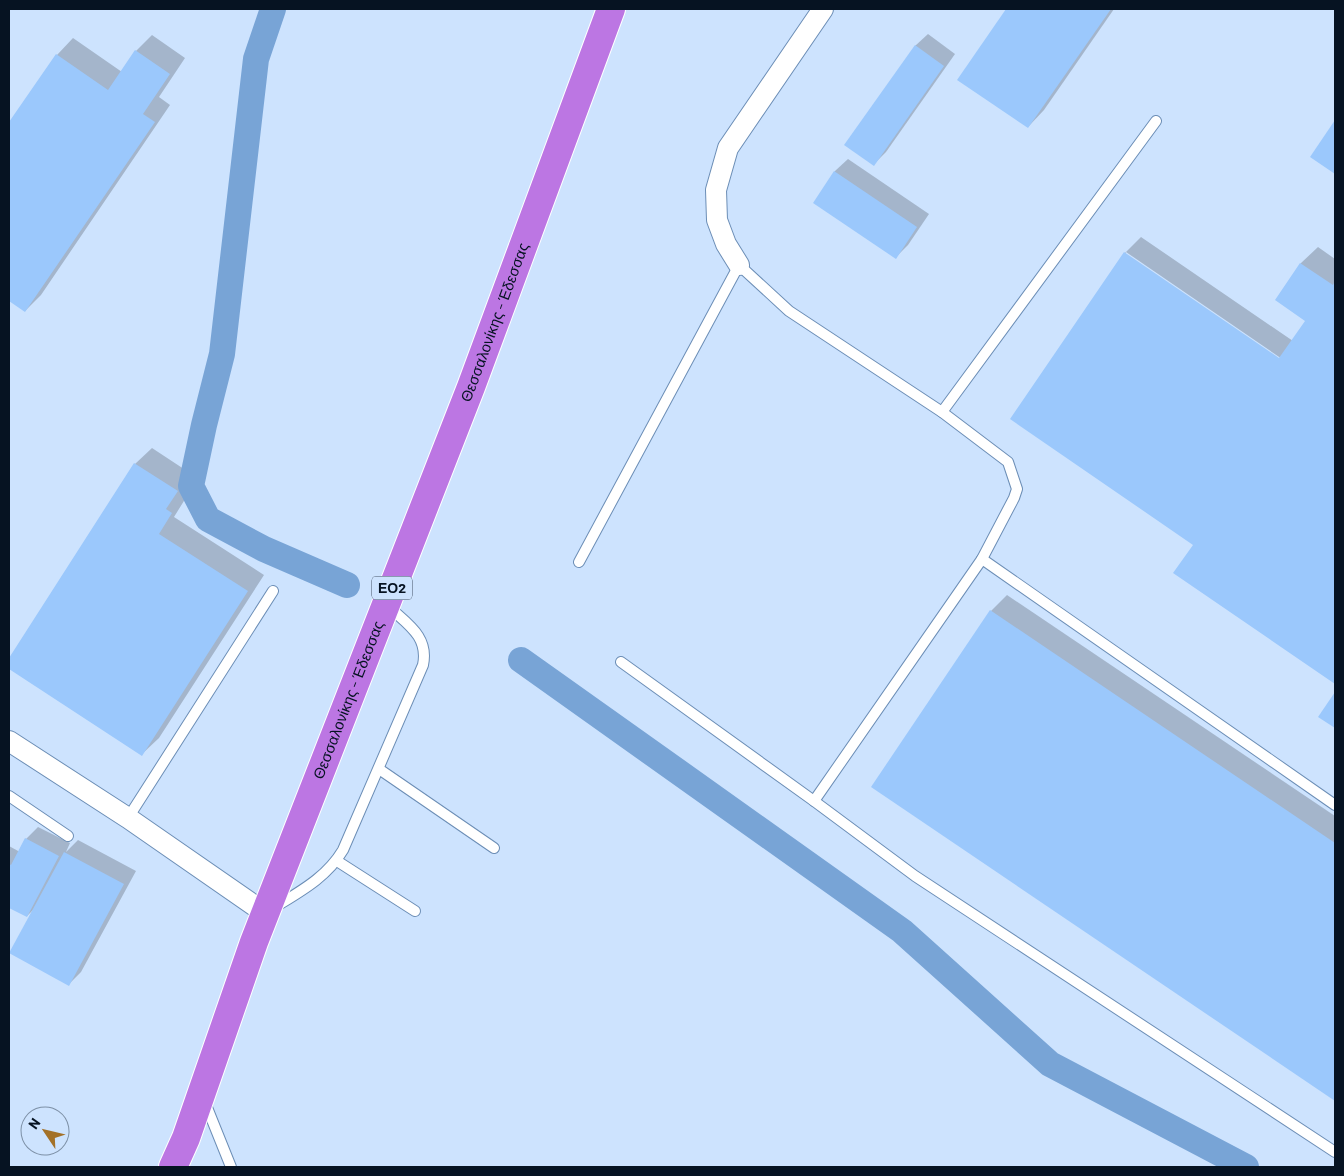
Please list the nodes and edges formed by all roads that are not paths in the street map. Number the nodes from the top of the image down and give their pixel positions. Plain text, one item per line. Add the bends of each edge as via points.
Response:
1 (611, 9) edge
2 (823, 9) edge
3 (1156, 120) dead end
4 (739, 265) junction
5 (942, 412) junction
6 (982, 560) junction
7 (579, 562) dead end
8 (273, 591) dead end
9 (386, 604) junction
10 (621, 662) dead end
11 (9, 741) edge
12 (379, 769) junction
13 (9, 796) edge
14 (814, 800) junction
15 (1335, 806) edge
16 (128, 818) junction
17 (68, 836) dead end
18 (494, 848) dead end
19 (337, 861) junction
20 (415, 910) dead end
21 (265, 913) junction
22 (201, 1092) junction
23 (1335, 1152) edge
24 (173, 1167) edge
25 (230, 1167) edge

1 - 9 highway, Θεσσαλονίκης - Έδεσσας / ΕΟ2
2 - 4 street via 728,148 716,190 717,220
3 - 5 lane
4 - 5 lane via 789,311
4 - 7 lane
5 - 6 lane via 1008,462 1015,480 1014,498
6 - 14 lane
6 - 15 lane
8 - 16 lane
9 - 12 lane via 419,636 426,654
9 - 21 highway, Θεσσαλονίκης - Έδεσσας / ΕΟ2
10 - 14 lane
11 - 16 street
12 - 18 lane
12 - 19 lane
13 - 17 lane
14 - 23 lane via 915,876
16 - 21 street
19 - 20 lane
19 - 21 lane via 316,881
21 - 22 highway, Θεσσαλονίκης - Έδεσσας / ΕΟ2
22 - 24 highway, Θεσσαλονίκης - Έδεσσας / ΕΟ2
22 - 25 lane

